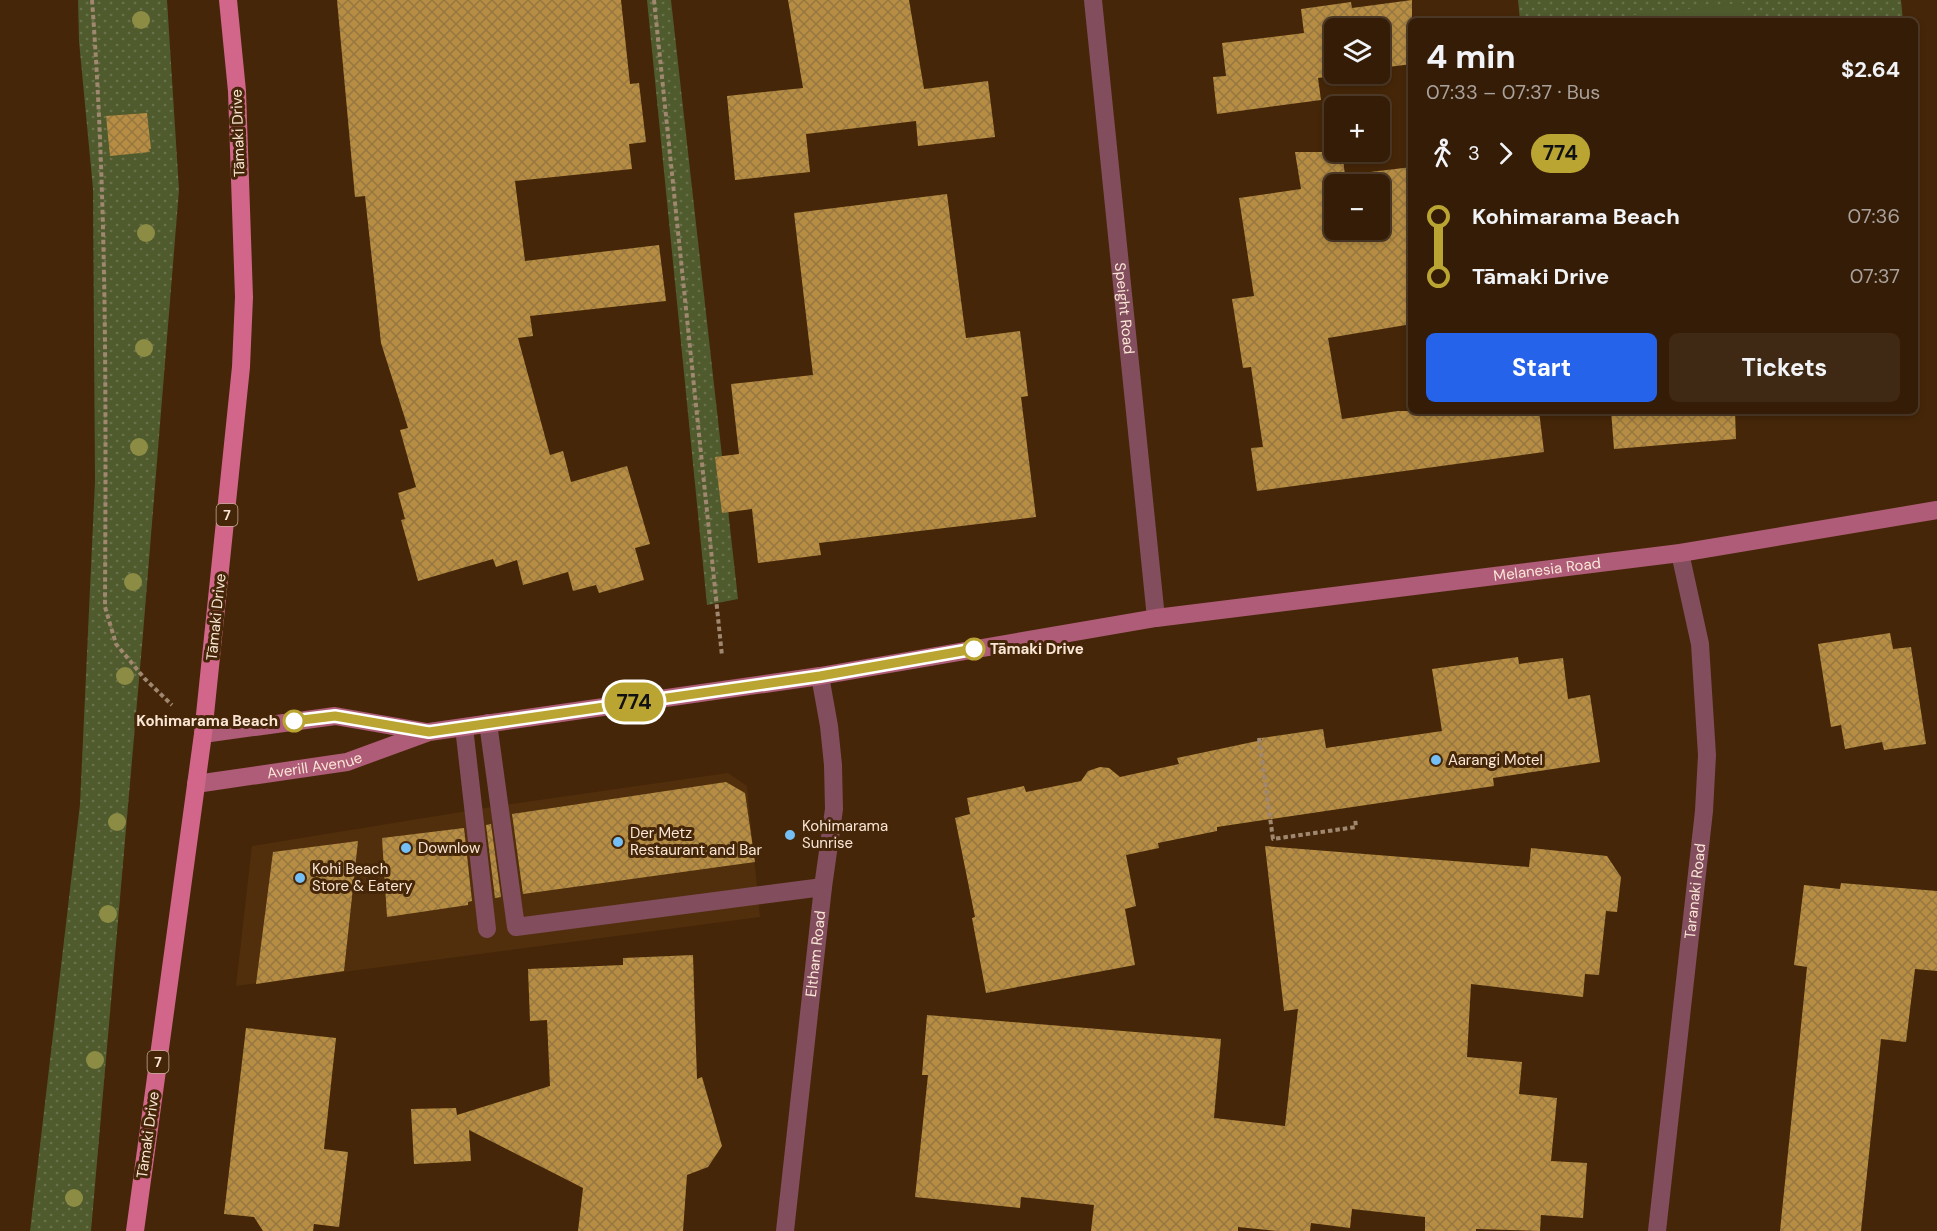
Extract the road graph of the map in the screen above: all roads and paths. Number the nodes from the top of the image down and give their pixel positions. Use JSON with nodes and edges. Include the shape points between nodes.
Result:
{"nodes":[{"id":1,"x":92,"y":0,"type":"edge"},
{"id":2,"x":228,"y":0,"type":"edge"},
{"id":3,"x":654,"y":0,"type":"edge"},
{"id":4,"x":1093,"y":0,"type":"edge"},
{"id":5,"x":1937,"y":510,"type":"edge"},
{"id":6,"x":1680,"y":553,"type":"junction"},
{"id":7,"x":1156,"y":618,"type":"junction"},
{"id":8,"x":820,"y":676,"type":"junction"},
{"id":9,"x":725,"y":689,"type":"junction"},
{"id":10,"x":488,"y":723,"type":"junction"},
{"id":11,"x":464,"y":727,"type":"junction"},
{"id":12,"x":429,"y":732,"type":"junction"},
{"id":13,"x":203,"y":734,"type":"junction"},
{"id":14,"x":1259,"y":738,"type":"dead end"},
{"id":15,"x":196,"y":784,"type":"junction"},
{"id":16,"x":1355,"y":818,"type":"dead end"},
{"id":17,"x":824,"y":887,"type":"junction"},
{"id":18,"x":487,"y":929,"type":"dead end"},
{"id":19,"x":135,"y":1231,"type":"edge"},
{"id":20,"x":785,"y":1231,"type":"edge"},
{"id":21,"x":1657,"y":1231,"type":"edge"}],
"edges":[{"from":1,"to":13,"type":"path","via":[[106,337],[105,607],[116,644],[145,680]]},
{"from":2,"to":13,"type":"main road","name":"Tāmaki Drive","number":"7","via":[[237,91],[244,297],[241,367]]},
{"from":3,"to":9,"type":"path"},
{"from":4,"to":7,"type":"street","name":"Speight Road"},
{"from":5,"to":6,"type":"street","name":"Melanesia Road"},
{"from":6,"to":7,"type":"street","name":"Melanesia Road"},
{"from":6,"to":21,"type":"street","name":"Taranaki Road","via":[[1700,644],[1707,768]]},
{"from":7,"to":8,"type":"street","name":"Averill Avenue"},
{"from":8,"to":9,"type":"street","name":"Averill Avenue"},
{"from":8,"to":17,"type":"street","name":"Eltham Road","via":[[833,765],[834,809]]},
{"from":9,"to":10,"type":"street","name":"Averill Avenue"},
{"from":10,"to":11,"type":"street","name":"Averill Avenue"},
{"from":10,"to":17,"type":"street","via":[[516,927]]},
{"from":11,"to":12,"type":"street","name":"Averill Avenue"},
{"from":11,"to":18,"type":"street"},
{"from":12,"to":13,"type":"street","name":"Averill Avenue","via":[[335,716]]},
{"from":12,"to":15,"type":"street","name":"Averill Avenue","via":[[347,762]]},
{"from":13,"to":15,"type":"main road","name":"Tāmaki Drive","number":"7"},
{"from":14,"to":16,"type":"path","via":[[1273,839],[1356,827]]},
{"from":15,"to":19,"type":"main road","name":"Tāmaki Drive","number":"7"},
{"from":17,"to":20,"type":"street","name":"Eltham Road"}]}
